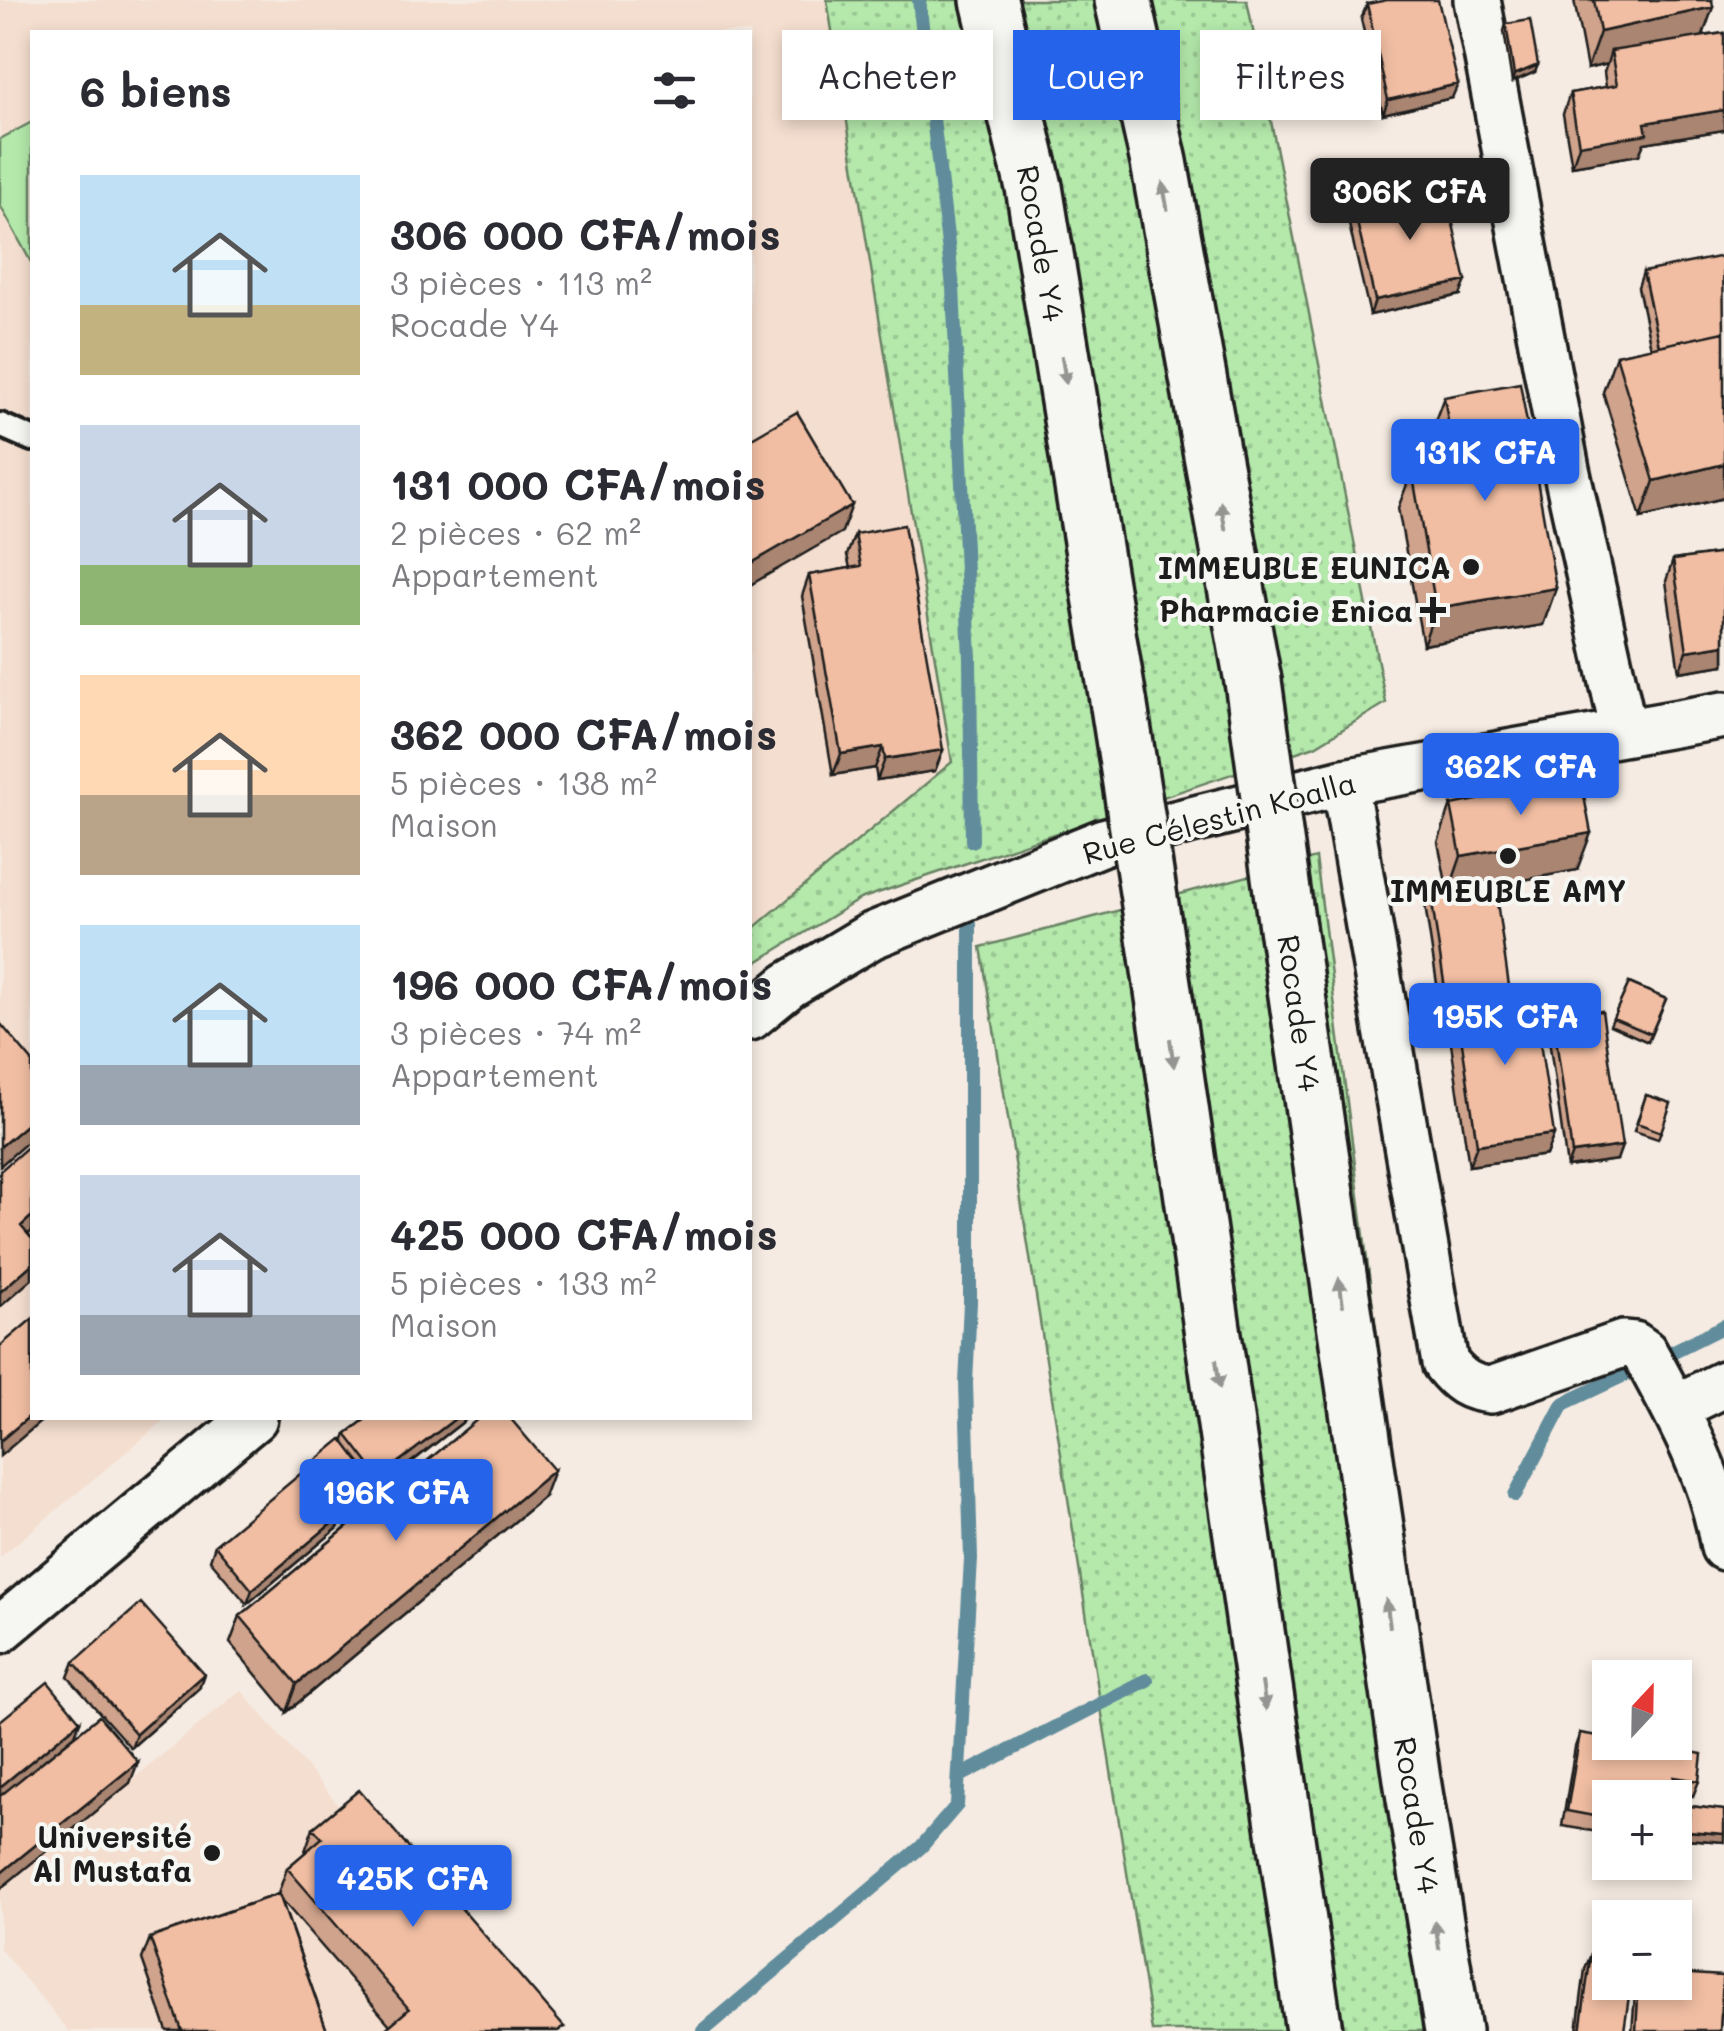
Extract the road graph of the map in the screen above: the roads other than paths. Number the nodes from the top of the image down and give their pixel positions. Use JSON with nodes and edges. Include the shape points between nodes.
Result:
{"nodes":[{"id":1,"x":989,"y":0,"type":"edge"},
{"id":2,"x":1123,"y":0,"type":"edge"},
{"id":3,"x":1477,"y":0,"type":"edge"},
{"id":4,"x":0,"y":425,"type":"edge"},
{"id":5,"x":30,"y":438,"type":"edge"},
{"id":6,"x":1724,"y":715,"type":"edge"},
{"id":7,"x":1624,"y":732,"type":"junction"},
{"id":8,"x":1344,"y":782,"type":"junction"},
{"id":9,"x":752,"y":1015,"type":"edge"},
{"id":10,"x":1724,"y":1384,"type":"edge"},
{"id":11,"x":1675,"y":1408,"type":"junction"},
{"id":12,"x":252,"y":1420,"type":"edge"},
{"id":13,"x":1724,"y":1547,"type":"edge"},
{"id":14,"x":0,"y":1630,"type":"edge"},
{"id":15,"x":1314,"y":2031,"type":"edge"},
{"id":16,"x":1452,"y":2031,"type":"edge"}],
"edges":[{"from":1,"to":15,"type":"highway","name":"Rocade Y4","one_way":true,"bridge":true,"via":[[1034,186],[1118,706]]},
{"from":16,"to":2,"type":"highway","name":"Rocade Y4","one_way":true,"bridge":true,"via":[[1253,681]]},
{"from":3,"to":7,"type":"street"},
{"from":4,"to":5,"type":"lane"},
{"from":6,"to":7,"type":"street","name":"Rue Célestin Koalla"},
{"from":7,"to":8,"type":"street","name":"Rue Célestin Koalla"},
{"from":8,"to":9,"type":"street","name":"Rue Célestin Koalla","via":[[1103,842],[871,936]]},
{"from":8,"to":11,"type":"street","via":[[1445,1363],[1457,1379],[1491,1390],[1623,1344],[1634,1346],[1644,1352]]},
{"from":10,"to":11,"type":"street"},
{"from":11,"to":13,"type":"street","via":[[1704,1466]]},
{"from":12,"to":14,"type":"street"}]}
